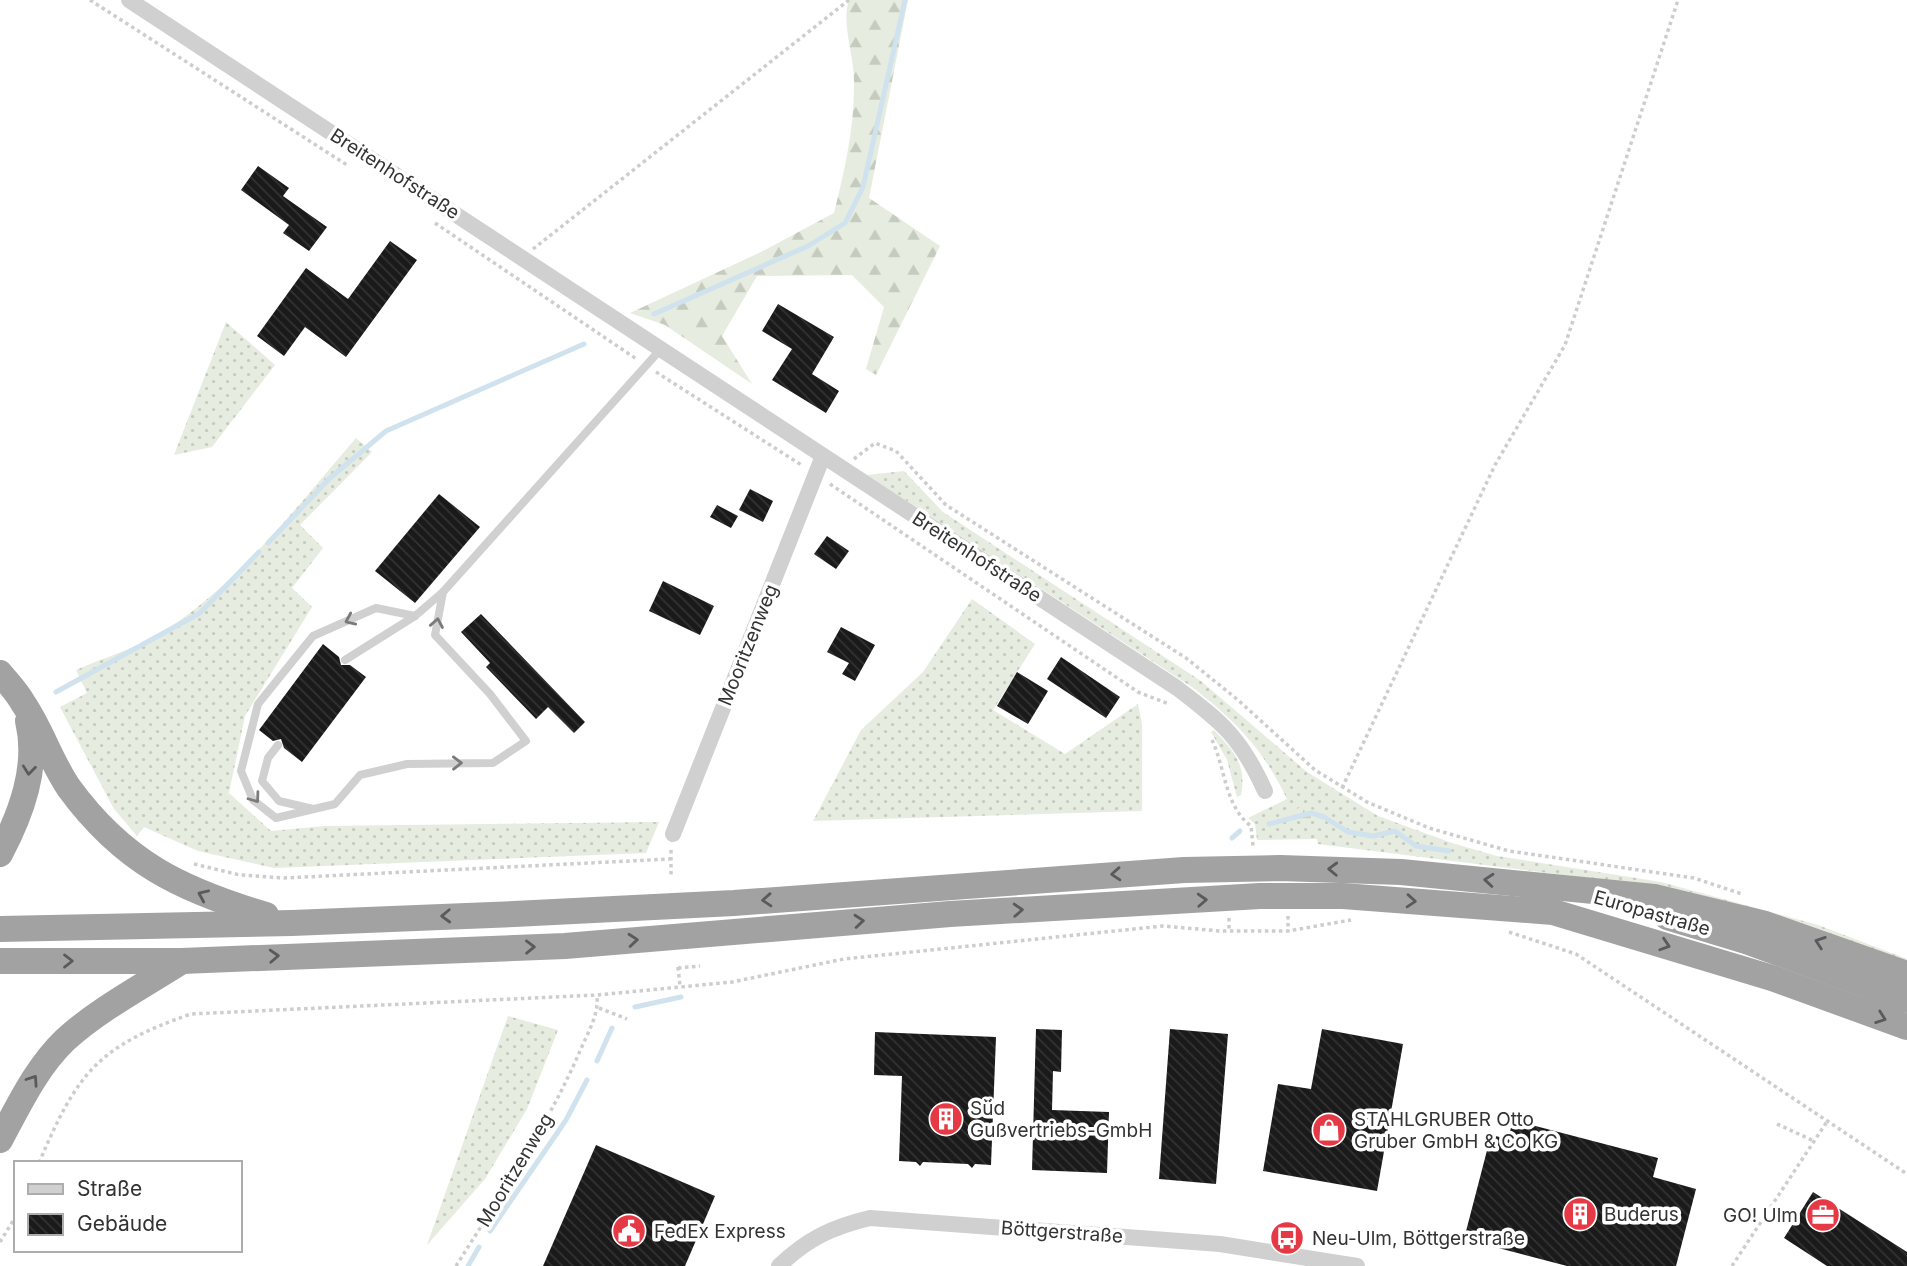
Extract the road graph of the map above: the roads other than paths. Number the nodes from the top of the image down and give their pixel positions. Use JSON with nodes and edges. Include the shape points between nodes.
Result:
{"nodes":[{"id":1,"x":129,"y":0,"type":"edge"},
{"id":2,"x":660,"y":350,"type":"junction"},
{"id":3,"x":823,"y":456,"type":"junction"},
{"id":4,"x":443,"y":592,"type":"junction"},
{"id":5,"x":415,"y":616,"type":"junction"},
{"id":6,"x":345,"y":660,"type":"dead end"},
{"id":7,"x":0,"y":673,"type":"edge"},
{"id":8,"x":23,"y":703,"type":"junction"},
{"id":9,"x":278,"y":745,"type":"dead end"},
{"id":10,"x":1265,"y":791,"type":"dead end"},
{"id":11,"x":317,"y":810,"type":"junction"},
{"id":12,"x":673,"y":834,"type":"road end"},
{"id":13,"x":0,"y":854,"type":"edge"},
{"id":14,"x":1555,"y":899,"type":"junction"},
{"id":15,"x":292,"y":923,"type":"junction"},
{"id":16,"x":0,"y":929,"type":"edge"},
{"id":17,"x":0,"y":961,"type":"edge"},
{"id":18,"x":182,"y":961,"type":"junction"},
{"id":19,"x":1907,"y":974,"type":"edge"},
{"id":20,"x":1907,"y":1000,"type":"edge"},
{"id":21,"x":1907,"y":1027,"type":"edge"},
{"id":22,"x":0,"y":1140,"type":"edge"},
{"id":23,"x":779,"y":1266,"type":"edge"},
{"id":24,"x":1357,"y":1266,"type":"edge"}],
"edges":[{"from":1,"to":2,"type":"street","name":"Breitenhofstraße"},
{"from":2,"to":3,"type":"street","name":"Breitenhofstraße"},
{"from":2,"to":4,"type":"lane"},
{"from":3,"to":10,"type":"street","name":"Breitenhofstraße","via":[[1196,702],[1230,731],[1249,755]]},
{"from":3,"to":12,"type":"street","name":"Mooritzenweg"},
{"from":4,"to":5,"type":"lane"},
{"from":11,"to":4,"type":"lane","one_way":true,"via":[[335,804],[360,775],[407,764],[493,763],[526,741],[435,635]]},
{"from":5,"to":6,"type":"lane"},
{"from":5,"to":11,"type":"lane","one_way":true,"via":[[376,608],[313,636],[258,704],[242,771],[253,800],[276,818]]},
{"from":7,"to":8,"type":"highway"},
{"from":8,"to":13,"type":"highway","one_way":true,"via":[[32,738],[26,794]]},
{"from":15,"to":8,"type":"highway","one_way":true,"via":[[212,899],[157,874],[104,831],[68,786]]},
{"from":9,"to":11,"type":"lane","via":[[268,758],[262,781],[279,801]]},
{"from":14,"to":15,"type":"highway","one_way":true,"via":[[1401,872],[1280,867],[734,903]]},
{"from":18,"to":14,"type":"highway","one_way":true,"via":[[565,946],[950,914],[1260,896]]},
{"from":19,"to":14,"type":"highway","one_way":true,"via":[[1765,924],[1654,897]]},
{"from":14,"to":20,"type":"highway","name":"Europastraße","via":[[1746,941]]},
{"from":14,"to":21,"type":"highway","one_way":true},
{"from":15,"to":16,"type":"highway"},
{"from":17,"to":18,"type":"highway","one_way":true},
{"from":22,"to":18,"type":"highway","one_way":true,"via":[[32,1079],[64,1041]]},
{"from":23,"to":24,"type":"street","name":"Böttgerstraße","via":[[803,1244],[835,1226],[870,1218],[1220,1244]]}]}
